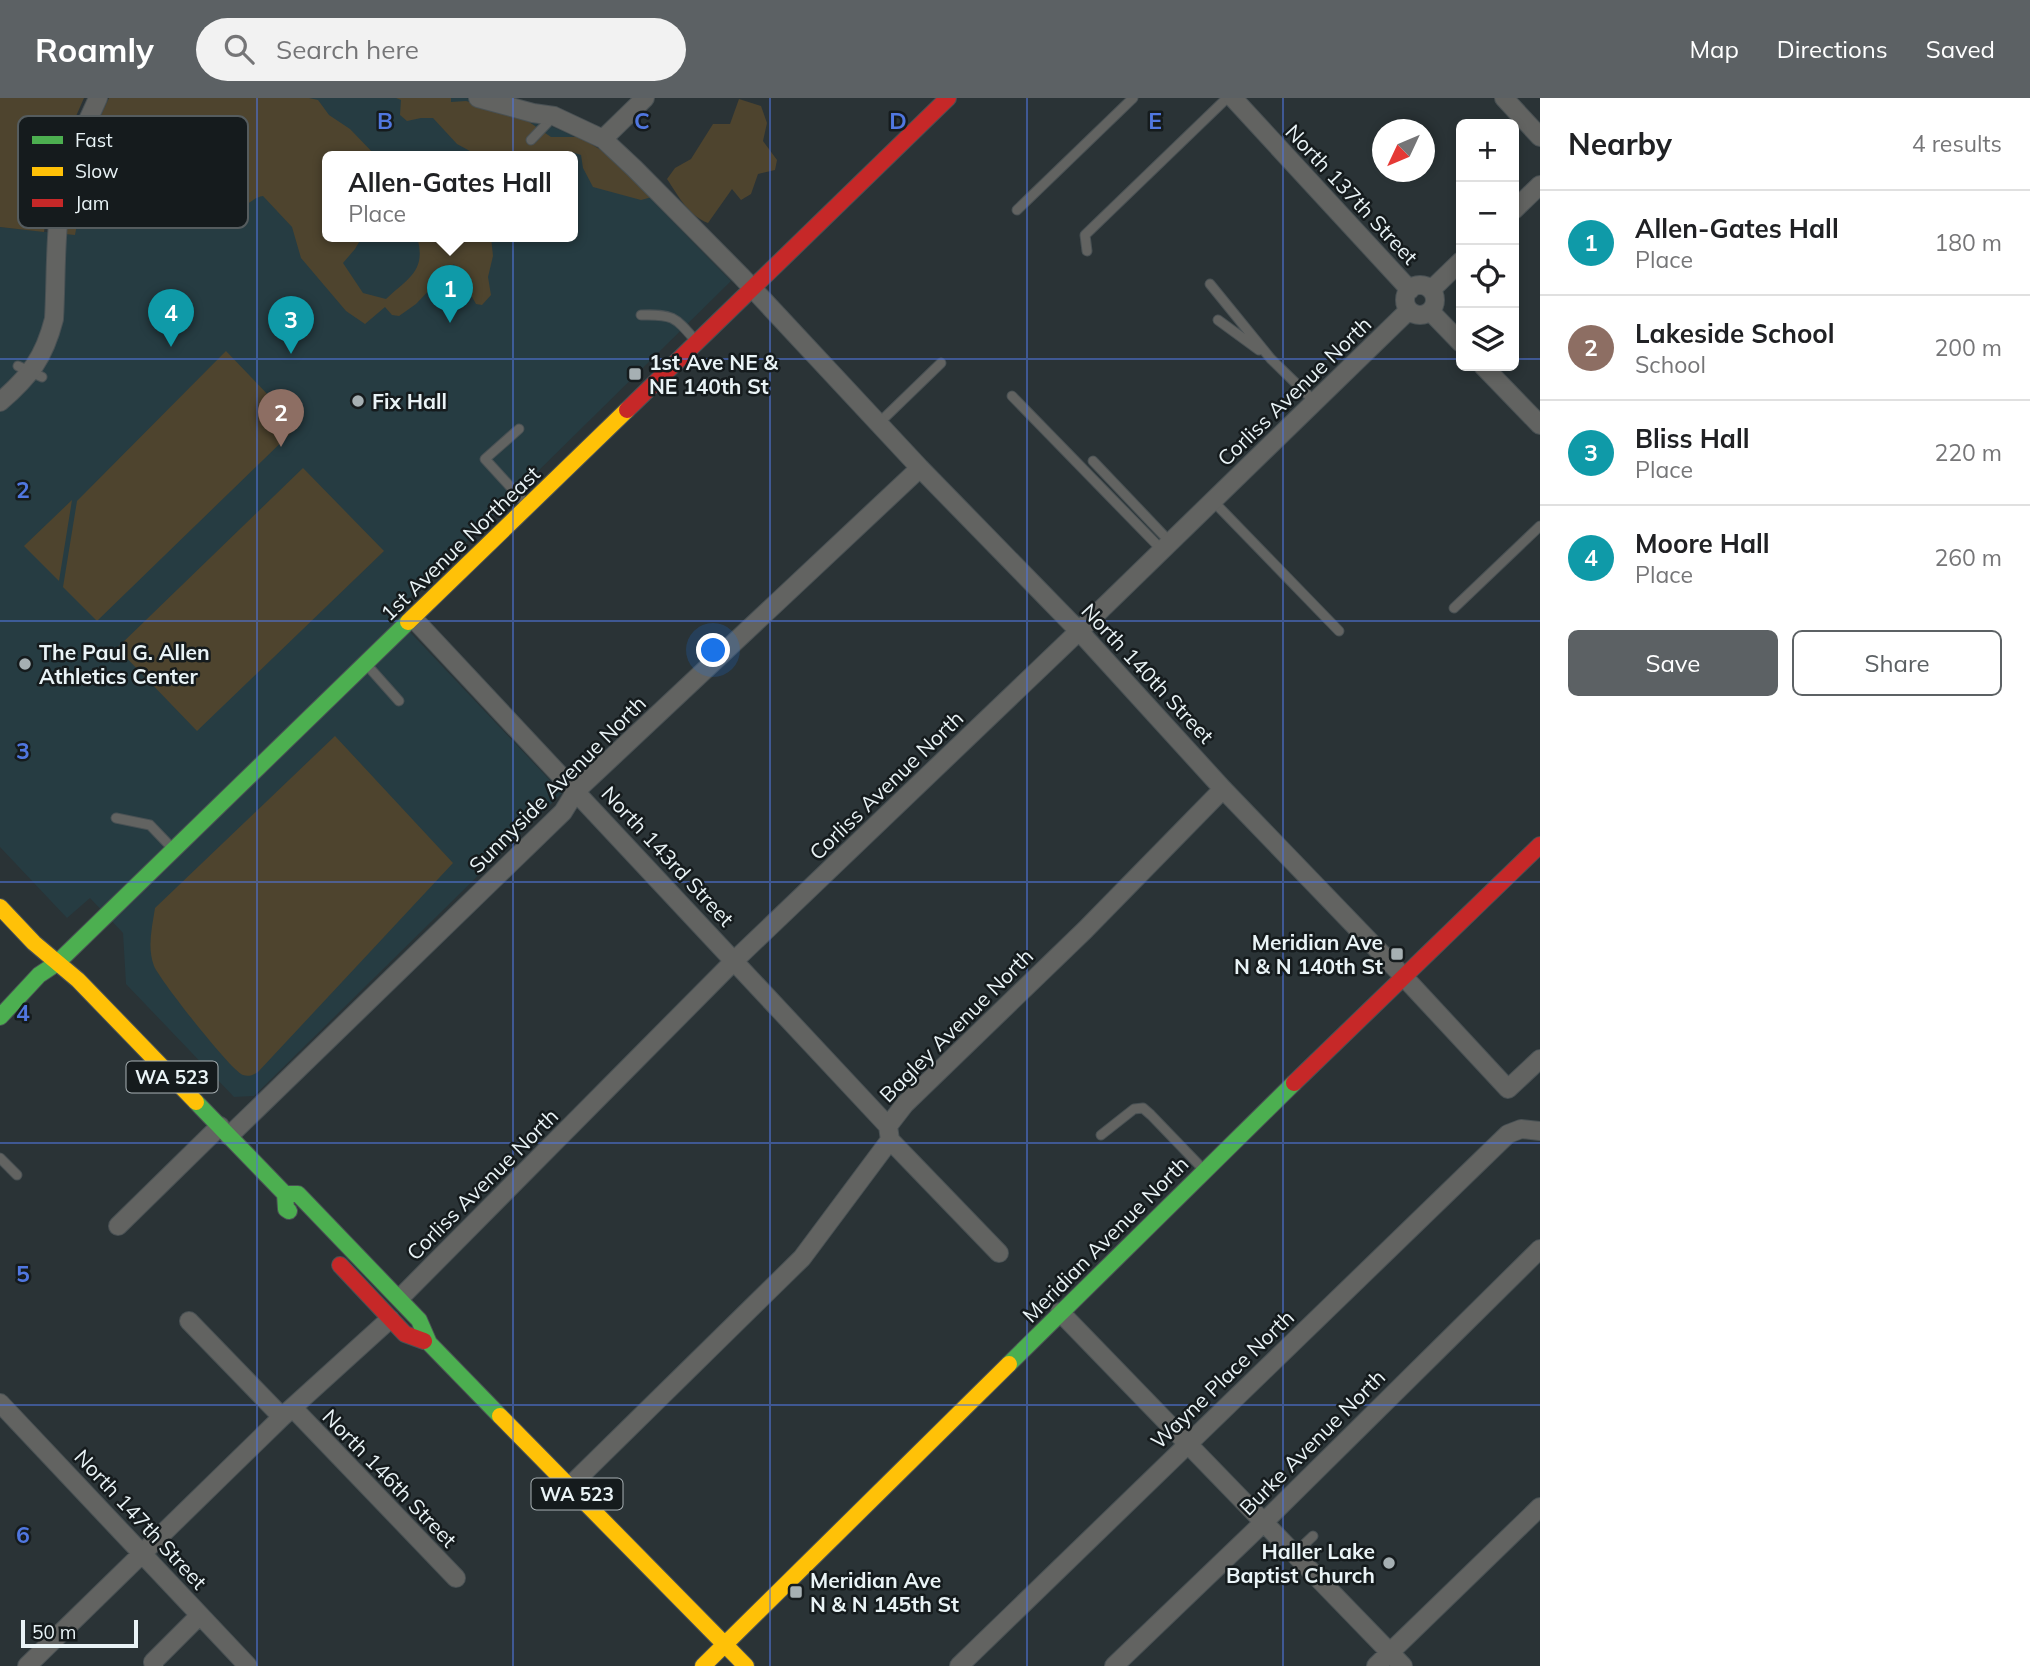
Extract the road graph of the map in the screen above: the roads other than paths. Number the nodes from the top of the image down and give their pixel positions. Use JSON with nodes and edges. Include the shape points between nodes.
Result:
{"nodes":[{"id":1,"x":98,"y":98,"type":"edge"},
{"id":2,"x":478,"y":98,"type":"edge"},
{"id":3,"x":645,"y":98,"type":"edge"},
{"id":4,"x":948,"y":98,"type":"edge"},
{"id":5,"x":1133,"y":98,"type":"edge"},
{"id":6,"x":1227,"y":98,"type":"edge"},
{"id":7,"x":1233,"y":98,"type":"edge"},
{"id":8,"x":1504,"y":98,"type":"edge"},
{"id":9,"x":90,"y":116,"type":"edge"},
{"id":10,"x":554,"y":116,"type":"junction"},
{"id":11,"x":1540,"y":137,"type":"edge"},
{"id":12,"x":603,"y":139,"type":"junction"},
{"id":13,"x":531,"y":140,"type":"dead end"},
{"id":14,"x":1540,"y":185,"type":"edge"},
{"id":15,"x":1519,"y":205,"type":"edge"},
{"id":16,"x":1017,"y":209,"type":"dead end"},
{"id":17,"x":59,"y":228,"type":"edge"},
{"id":18,"x":1087,"y":251,"type":"dead end"},
{"id":19,"x":1456,"y":266,"type":"edge"},
{"id":20,"x":1209,"y":284,"type":"dead end"},
{"id":21,"x":752,"y":288,"type":"junction"},
{"id":22,"x":1410,"y":290,"type":"junction"},
{"id":23,"x":1431,"y":290,"type":"junction"},
{"id":24,"x":1409,"y":310,"type":"junction"},
{"id":25,"x":1430,"y":311,"type":"junction"},
{"id":26,"x":641,"y":314,"type":"dead end"},
{"id":27,"x":1218,"y":320,"type":"dead end"},
{"id":28,"x":1456,"y":339,"type":"edge"},
{"id":29,"x":697,"y":342,"type":"junction"},
{"id":30,"x":1271,"y":359,"type":"junction"},
{"id":31,"x":941,"y":363,"type":"dead end"},
{"id":32,"x":1488,"y":371,"type":"edge"},
{"id":33,"x":1012,"y":396,"type":"dead end"},
{"id":34,"x":0,"y":402,"type":"edge"},
{"id":35,"x":1315,"y":402,"type":"junction"},
{"id":36,"x":879,"y":423,"type":"junction"},
{"id":37,"x":1540,"y":425,"type":"edge"},
{"id":38,"x":519,"y":429,"type":"dead end"},
{"id":39,"x":1093,"y":461,"type":"dead end"},
{"id":40,"x":920,"y":468,"type":"junction"},
{"id":41,"x":1213,"y":501,"type":"junction"},
{"id":42,"x":528,"y":506,"type":"junction"},
{"id":43,"x":1540,"y":526,"type":"edge"},
{"id":44,"x":1167,"y":547,"type":"junction"},
{"id":45,"x":1454,"y":608,"type":"dead end"},
{"id":46,"x":413,"y":618,"type":"junction"},
{"id":47,"x":1079,"y":631,"type":"junction"},
{"id":48,"x":1339,"y":631,"type":"dead end"},
{"id":49,"x":365,"y":664,"type":"junction"},
{"id":50,"x":399,"y":701,"type":"dead end"},
{"id":51,"x":1223,"y":789,"type":"junction"},
{"id":52,"x":576,"y":791,"type":"junction"},
{"id":53,"x":116,"y":818,"type":"dead end"},
{"id":54,"x":1540,"y":845,"type":"edge"},
{"id":55,"x":174,"y":850,"type":"junction"},
{"id":56,"x":0,"y":890,"type":"edge"},
{"id":57,"x":0,"y":907,"type":"edge"},
{"id":58,"x":734,"y":960,"type":"junction"},
{"id":59,"x":57,"y":963,"type":"junction"},
{"id":60,"x":1404,"y":977,"type":"junction"},
{"id":61,"x":0,"y":1017,"type":"edge"},
{"id":62,"x":1540,"y":1059,"type":"edge"},
{"id":63,"x":225,"y":1131,"type":"junction"},
{"id":64,"x":1540,"y":1131,"type":"edge"},
{"id":65,"x":889,"y":1133,"type":"junction"},
{"id":66,"x":1101,"y":1135,"type":"dead end"},
{"id":67,"x":0,"y":1158,"type":"edge"},
{"id":68,"x":1204,"y":1171,"type":"junction"},
{"id":69,"x":17,"y":1175,"type":"dead end"},
{"id":70,"x":285,"y":1194,"type":"junction"},
{"id":71,"x":118,"y":1226,"type":"dead end"},
{"id":72,"x":303,"y":1227,"type":"dead end"},
{"id":73,"x":1540,"y":1249,"type":"edge"},
{"id":74,"x":999,"y":1253,"type":"dead end"},
{"id":75,"x":330,"y":1255,"type":"dead end"},
{"id":76,"x":400,"y":1298,"type":"junction"},
{"id":77,"x":1060,"y":1312,"type":"junction"},
{"id":78,"x":390,"y":1319,"type":"junction"},
{"id":79,"x":189,"y":1321,"type":"dead end"},
{"id":80,"x":429,"y":1343,"type":"junction"},
{"id":81,"x":0,"y":1403,"type":"edge"},
{"id":82,"x":287,"y":1412,"type":"junction"},
{"id":83,"x":1188,"y":1444,"type":"junction"},
{"id":84,"x":569,"y":1487,"type":"junction"},
{"id":85,"x":1540,"y":1507,"type":"edge"},
{"id":86,"x":1264,"y":1522,"type":"junction"},
{"id":87,"x":1313,"y":1536,"type":"dead end"},
{"id":88,"x":142,"y":1553,"type":"junction"},
{"id":89,"x":1294,"y":1554,"type":"junction"},
{"id":90,"x":456,"y":1578,"type":"dead end"},
{"id":91,"x":200,"y":1615,"type":"junction"},
{"id":92,"x":725,"y":1645,"type":"junction"},
{"id":93,"x":1390,"y":1652,"type":"junction"},
{"id":94,"x":27,"y":1666,"type":"edge"},
{"id":95,"x":154,"y":1666,"type":"edge"},
{"id":96,"x":248,"y":1666,"type":"edge"},
{"id":97,"x":704,"y":1666,"type":"edge"},
{"id":98,"x":746,"y":1666,"type":"edge"},
{"id":99,"x":959,"y":1666,"type":"edge"},
{"id":100,"x":1114,"y":1666,"type":"edge"},
{"id":101,"x":1376,"y":1666,"type":"edge"},
{"id":102,"x":1403,"y":1666,"type":"edge"}],
"edges":[{"from":1,"to":9,"type":"street"},
{"from":2,"to":10,"type":"street","name":"North 140th Street"},
{"from":3,"to":12,"type":"street"},
{"from":4,"to":21,"type":"street","name":"1st Avenue Northeast"},
{"from":5,"to":16,"type":"lane"},
{"from":6,"to":18,"type":"lane","via":[[1085,235]]},
{"from":7,"to":22,"type":"street","name":"North 137th Street"},
{"from":8,"to":11,"type":"street"},
{"from":10,"to":12,"type":"street","name":"North 140th Street"},
{"from":10,"to":13,"type":"lane"},
{"from":12,"to":21,"type":"street","name":"North 140th Street"},
{"from":14,"to":15,"type":"street"},
{"from":17,"to":34,"type":"street","via":[[54,319],[46,347],[31,371]]},
{"from":19,"to":23,"type":"street"},
{"from":20,"to":30,"type":"lane"},
{"from":21,"to":29,"type":"street","name":"1st Avenue Northeast"},
{"from":21,"to":36,"type":"street","name":"North 140th Street"},
{"from":22,"to":23,"type":"street","via":[[1422,286]]},
{"from":22,"to":24,"type":"street","via":[[1405,301]]},
{"from":23,"to":25,"type":"street","via":[[1435,299]]},
{"from":24,"to":25,"type":"street","via":[[1418,315]]},
{"from":24,"to":35,"type":"street","name":"Corliss Avenue North"},
{"from":25,"to":28,"type":"street"},
{"from":26,"to":29,"type":"lane","via":[[676,319]]},
{"from":27,"to":30,"type":"lane"},
{"from":29,"to":42,"type":"street","name":"1st Avenue Northeast"},
{"from":30,"to":35,"type":"lane"},
{"from":31,"to":36,"type":"lane"},
{"from":32,"to":37,"type":"street"},
{"from":33,"to":44,"type":"lane"},
{"from":35,"to":41,"type":"street","name":"Corliss Avenue North"},
{"from":36,"to":40,"type":"street","name":"North 140th Street"},
{"from":38,"to":42,"type":"lane","via":[[485,459]]},
{"from":39,"to":44,"type":"lane"},
{"from":40,"to":47,"type":"street","name":"North 140th Street"},
{"from":40,"to":52,"type":"street","name":"Sunnyside Avenue North"},
{"from":41,"to":44,"type":"street","name":"Corliss Avenue North"},
{"from":41,"to":48,"type":"lane"},
{"from":42,"to":46,"type":"street","name":"1st Avenue Northeast"},
{"from":43,"to":45,"type":"lane"},
{"from":44,"to":47,"type":"street","name":"Corliss Avenue North"},
{"from":46,"to":49,"type":"street","name":"1st Avenue Northeast"},
{"from":46,"to":52,"type":"street","name":"North 143rd Street"},
{"from":47,"to":51,"type":"street","name":"North 140th Street"},
{"from":47,"to":58,"type":"street","name":"Corliss Avenue North"},
{"from":49,"to":50,"type":"lane"},
{"from":49,"to":55,"type":"street","name":"1st Avenue Northeast"},
{"from":51,"to":60,"type":"street","name":"North 140th Street"},
{"from":51,"to":65,"type":"street","name":"Bagley Avenue North","via":[[905,1104]]},
{"from":52,"to":58,"type":"street","name":"North 143rd Street"},
{"from":52,"to":63,"type":"street","name":"Sunnyside Avenue North","via":[[563,812]]},
{"from":53,"to":55,"type":"lane","via":[[150,825]]},
{"from":54,"to":60,"type":"street","name":"Meridian Avenue North"},
{"from":55,"to":59,"type":"street","name":"1st Avenue Northeast"},
{"from":56,"to":59,"type":"street","number":"WA 523","via":[[43,936]]},
{"from":57,"to":59,"type":"street","number":"WA 523"},
{"from":58,"to":65,"type":"street","name":"North 143rd Street"},
{"from":58,"to":76,"type":"street","name":"Corliss Avenue North"},
{"from":59,"to":61,"type":"street","name":"1st Avenue Northeast"},
{"from":59,"to":63,"type":"street","number":"WA 523"},
{"from":60,"to":62,"type":"street","name":"North 140th Street","via":[[1508,1089]]},
{"from":60,"to":68,"type":"street","name":"Meridian Avenue North"},
{"from":63,"to":70,"type":"street","number":"WA 523"},
{"from":63,"to":71,"type":"street","name":"Sunnyside Avenue North"},
{"from":64,"to":83,"type":"street","name":"Wayne Place North","via":[[1521,1129],[1508,1134]]},
{"from":65,"to":74,"type":"street","name":"North 143rd Street"},
{"from":65,"to":84,"type":"street","name":"Bagley Avenue North","via":[[802,1258]]},
{"from":66,"to":68,"type":"lane","via":[[1134,1109],[1143,1108]]},
{"from":67,"to":69,"type":"lane"},
{"from":68,"to":77,"type":"street","name":"Meridian Avenue North"},
{"from":70,"to":72,"type":"street","number":"WA 523","via":[[286,1209]]},
{"from":70,"to":76,"type":"street","number":"WA 523","via":[[298,1194]]},
{"from":73,"to":86,"type":"street","name":"Burke Avenue North"},
{"from":75,"to":78,"type":"street","number":"WA 523"},
{"from":76,"to":80,"type":"street","number":"WA 523","via":[[419,1320]]},
{"from":77,"to":83,"type":"street"},
{"from":77,"to":92,"type":"street","name":"Meridian Avenue North"},
{"from":78,"to":80,"type":"street","number":"WA 523","via":[[405,1334]]},
{"from":78,"to":82,"type":"street"},
{"from":79,"to":82,"type":"street","name":"North 146th Street"},
{"from":80,"to":84,"type":"street","number":"WA 523"},
{"from":81,"to":88,"type":"street","name":"North 147th Street"},
{"from":82,"to":88,"type":"street"},
{"from":82,"to":90,"type":"street","name":"North 146th Street"},
{"from":83,"to":86,"type":"street"},
{"from":83,"to":99,"type":"street","name":"Wayne Place North"},
{"from":84,"to":92,"type":"street","number":"WA 523"},
{"from":85,"to":93,"type":"street"},
{"from":86,"to":89,"type":"street"},
{"from":86,"to":100,"type":"street","name":"Burke Avenue North"},
{"from":87,"to":89,"type":"lane"},
{"from":88,"to":91,"type":"street","name":"North 147th Street"},
{"from":88,"to":94,"type":"street"},
{"from":89,"to":93,"type":"street"},
{"from":91,"to":95,"type":"street"},
{"from":91,"to":96,"type":"street","name":"North 147th Street"},
{"from":92,"to":97,"type":"street","name":"Meridian Avenue North"},
{"from":92,"to":98,"type":"street","number":"WA 523"},
{"from":93,"to":101,"type":"street"},
{"from":93,"to":102,"type":"street"}]}
